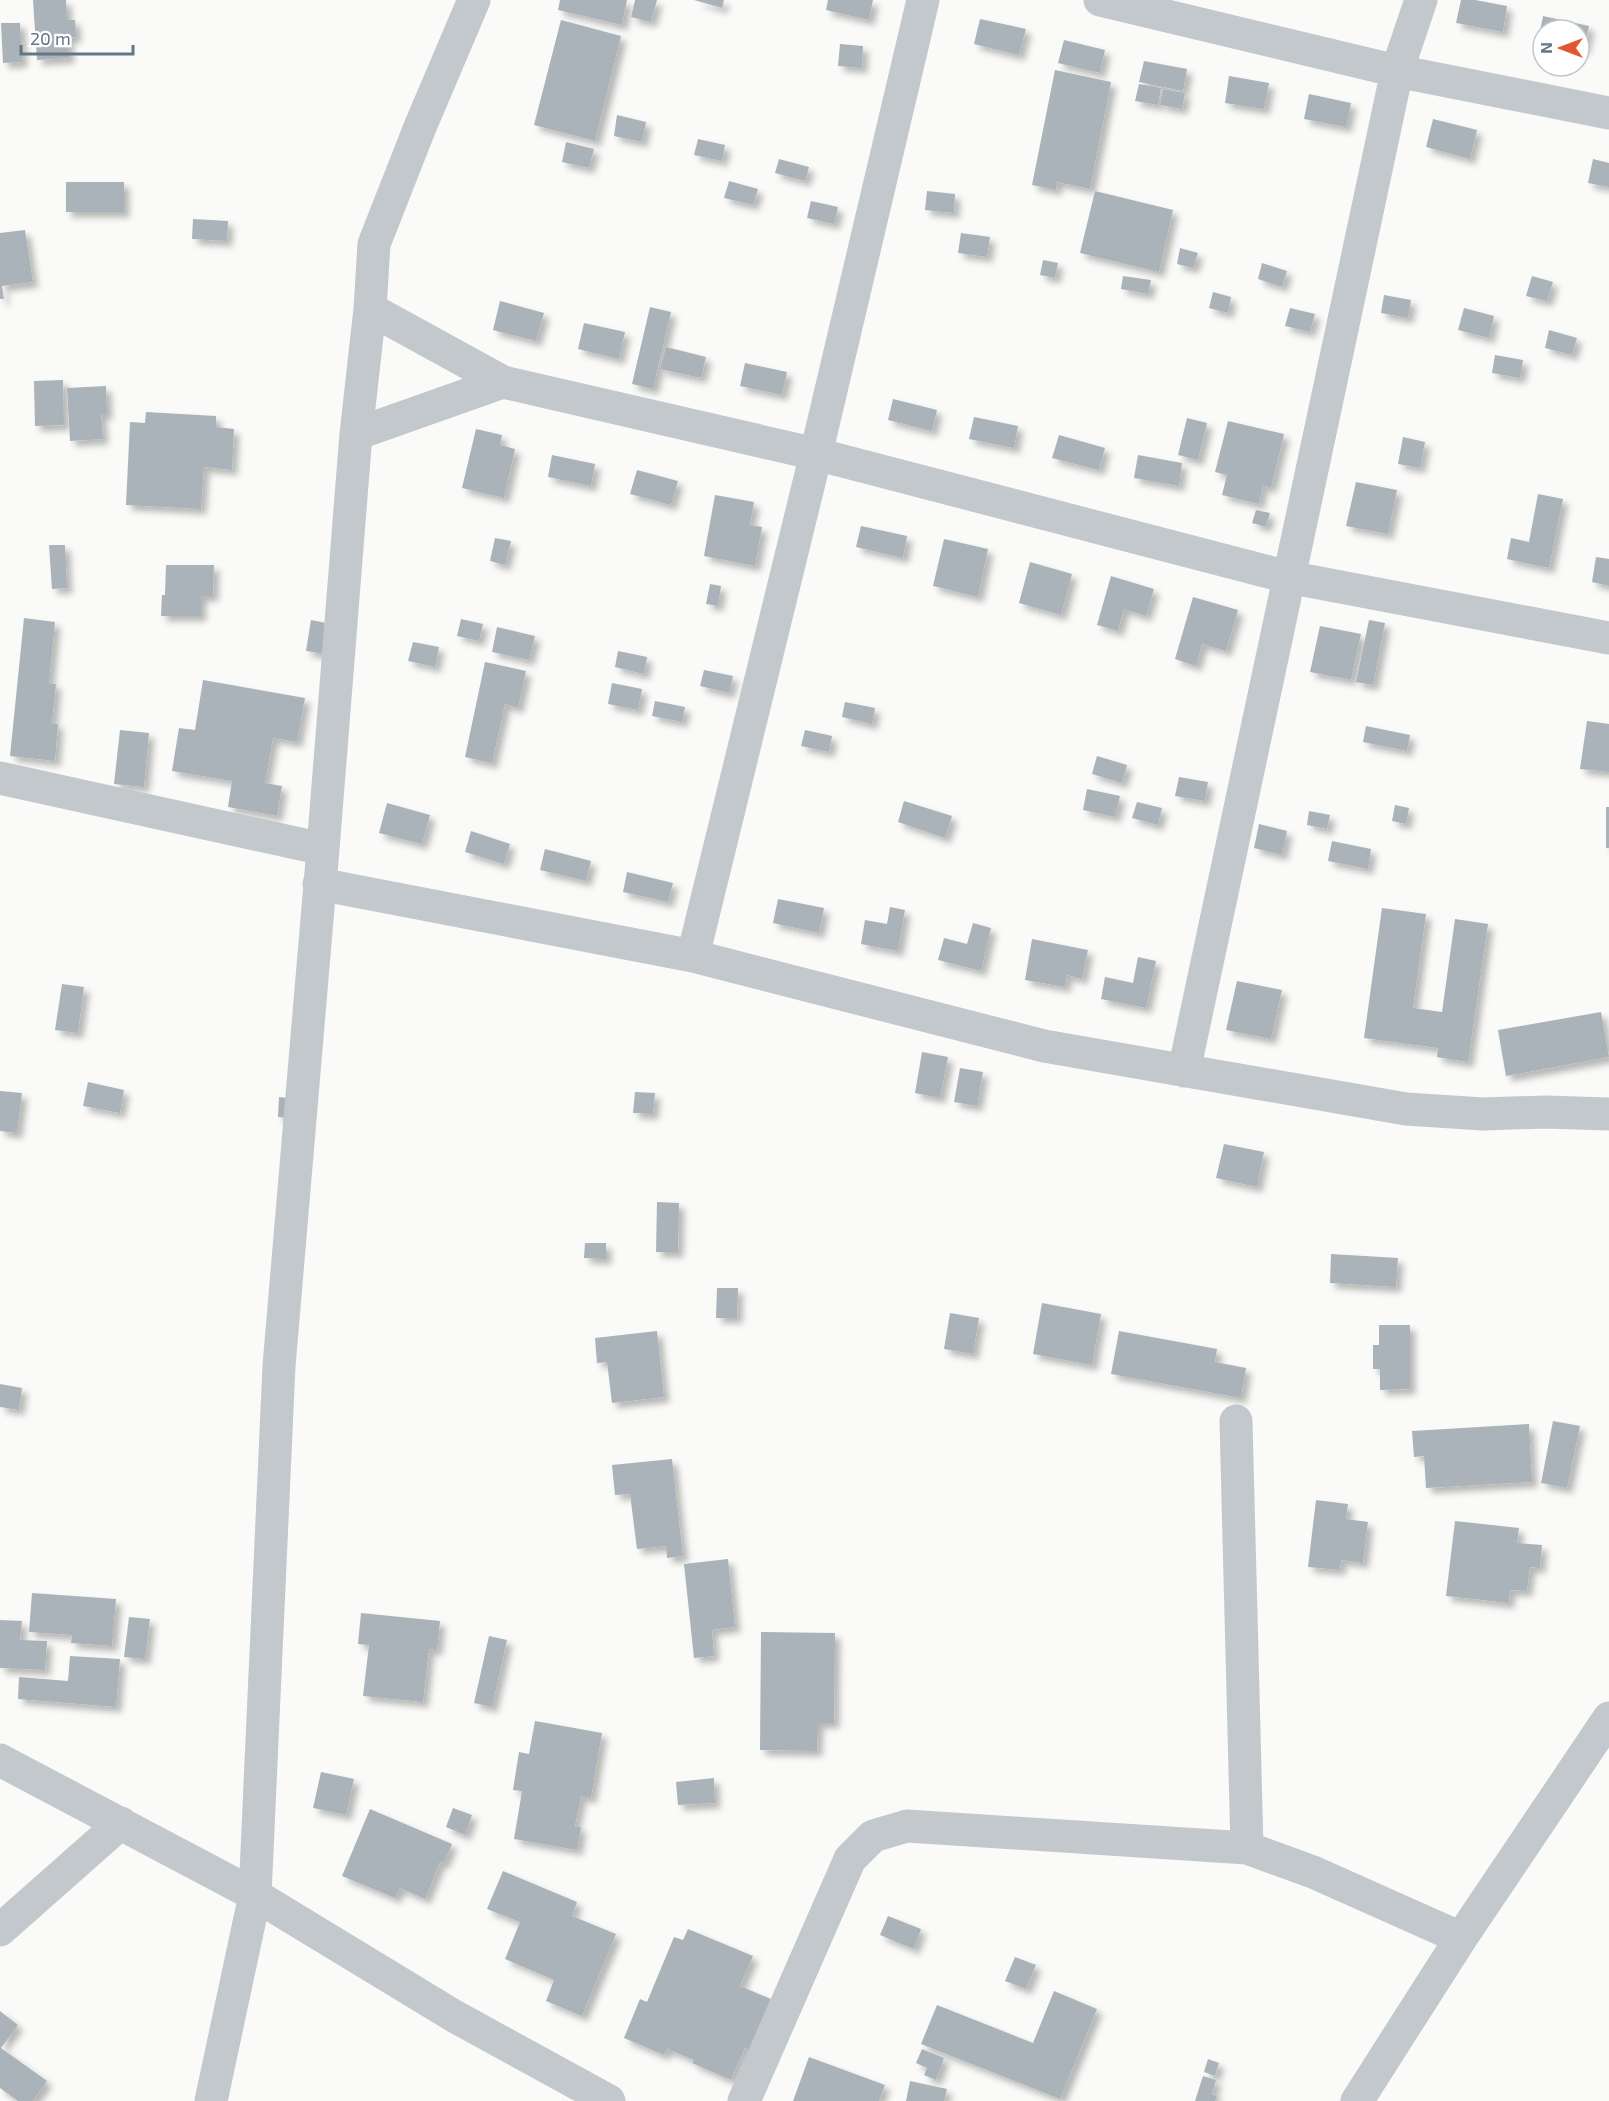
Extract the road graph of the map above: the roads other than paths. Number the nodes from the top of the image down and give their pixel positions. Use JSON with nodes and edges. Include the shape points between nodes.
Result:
{"nodes":[{"id":1,"x":923,"y":0,"type":"edge"},
{"id":2,"x":1100,"y":0,"type":"edge"},
{"id":3,"x":1421,"y":0,"type":"edge"},
{"id":4,"x":464,"y":3,"type":"edge"},
{"id":5,"x":1397,"y":71,"type":"junction"},
{"id":6,"x":1609,"y":114,"type":"edge"},
{"id":7,"x":370,"y":309,"type":"junction"},
{"id":8,"x":503,"y":382,"type":"junction"},
{"id":9,"x":356,"y":434,"type":"junction"},
{"id":10,"x":816,"y":454,"type":"junction"},
{"id":11,"x":1288,"y":578,"type":"junction"},
{"id":12,"x":1609,"y":638,"type":"edge"},
{"id":13,"x":0,"y":778,"type":"edge"},
{"id":14,"x":323,"y":849,"type":"junction"},
{"id":15,"x":320,"y":884,"type":"junction"},
{"id":16,"x":693,"y":956,"type":"junction"},
{"id":17,"x":1184,"y":1071,"type":"junction"},
{"id":18,"x":1609,"y":1114,"type":"edge"},
{"id":19,"x":1236,"y":1421,"type":"dead end"},
{"id":20,"x":1609,"y":1718,"type":"edge"},
{"id":21,"x":0,"y":1760,"type":"edge"},
{"id":22,"x":121,"y":1823,"type":"junction"},
{"id":23,"x":1247,"y":1848,"type":"junction"},
{"id":24,"x":255,"y":1895,"type":"junction"},
{"id":25,"x":0,"y":1930,"type":"edge"},
{"id":26,"x":1461,"y":1938,"type":"junction"},
{"id":27,"x":211,"y":2101,"type":"edge"},
{"id":28,"x":609,"y":2101,"type":"edge"},
{"id":29,"x":744,"y":2101,"type":"edge"},
{"id":30,"x":1357,"y":2101,"type":"edge"}],
"edges":[{"from":1,"to":10,"type":"street"},
{"from":2,"to":5,"type":"street"},
{"from":3,"to":5,"type":"street"},
{"from":4,"to":7,"type":"street","via":[[374,244]]},
{"from":5,"to":6,"type":"street"},
{"from":5,"to":11,"type":"street"},
{"from":7,"to":8,"type":"street"},
{"from":7,"to":9,"type":"street"},
{"from":8,"to":9,"type":"street"},
{"from":8,"to":10,"type":"street"},
{"from":9,"to":14,"type":"street"},
{"from":10,"to":11,"type":"street"},
{"from":10,"to":16,"type":"street"},
{"from":11,"to":12,"type":"street"},
{"from":11,"to":17,"type":"street"},
{"from":13,"to":14,"type":"street"},
{"from":14,"to":15,"type":"street"},
{"from":15,"to":16,"type":"street"},
{"from":15,"to":24,"type":"street","via":[[279,1366]]},
{"from":16,"to":17,"type":"street","via":[[1044,1046]]},
{"from":17,"to":18,"type":"street","via":[[1406,1109],[1483,1114]]},
{"from":19,"to":23,"type":"street"},
{"from":20,"to":26,"type":"street"},
{"from":21,"to":22,"type":"street"},
{"from":22,"to":24,"type":"street"},
{"from":22,"to":25,"type":"street"},
{"from":23,"to":26,"type":"street","via":[[1313,1872]]},
{"from":23,"to":29,"type":"street","via":[[907,1826],[873,1836],[850,1859]]},
{"from":24,"to":27,"type":"street"},
{"from":24,"to":28,"type":"street","via":[[454,2016]]},
{"from":26,"to":30,"type":"street"}]}
